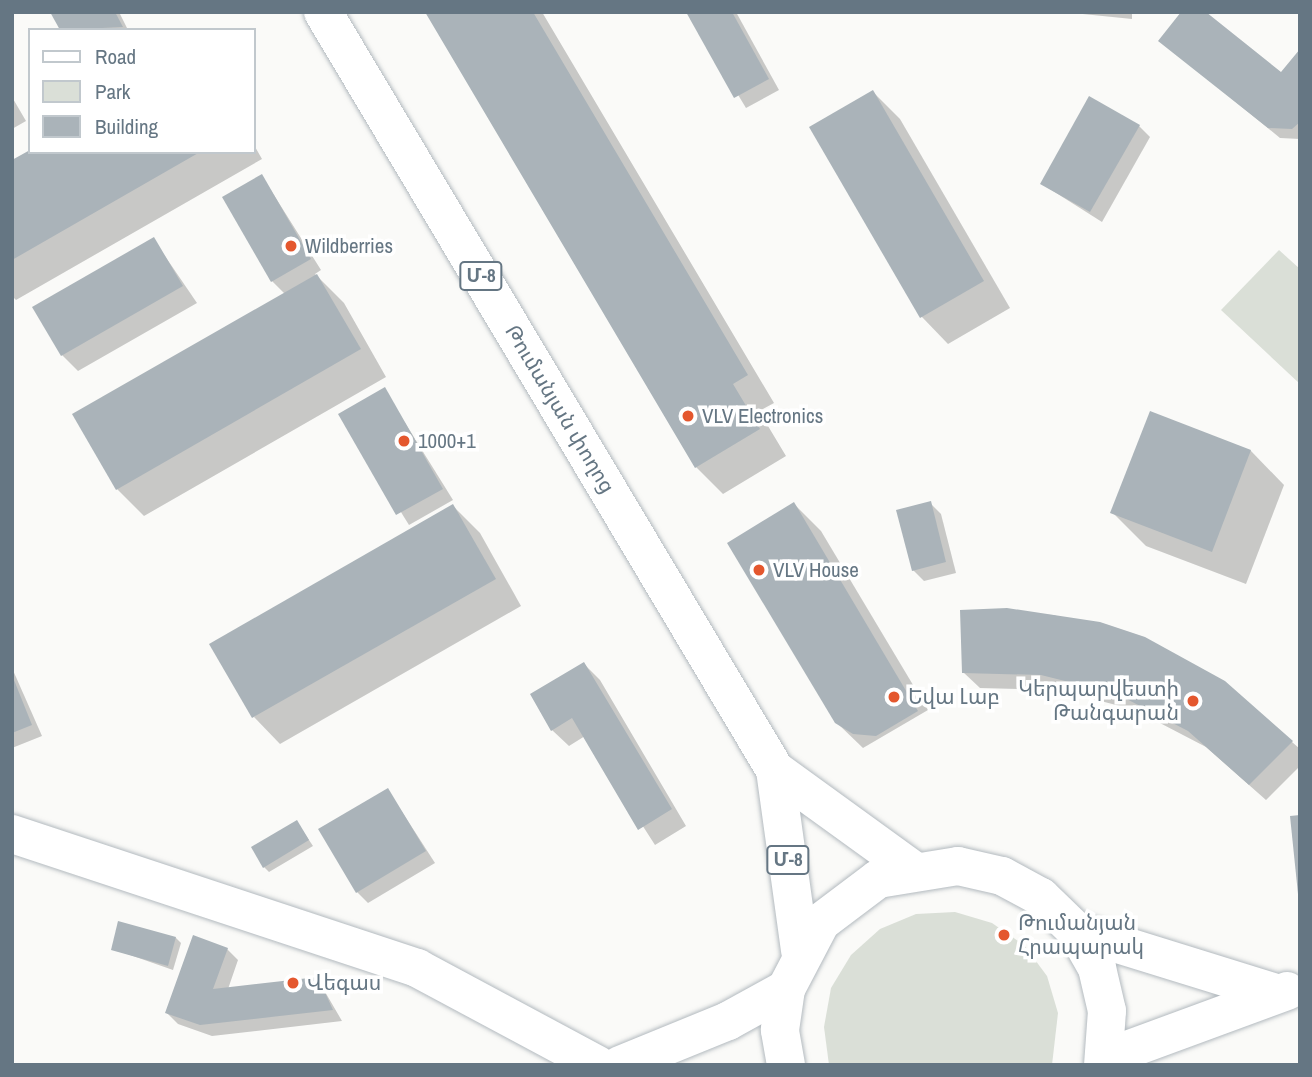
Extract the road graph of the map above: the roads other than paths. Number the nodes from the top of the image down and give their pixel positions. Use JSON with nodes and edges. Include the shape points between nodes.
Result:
{"nodes":[{"id":1,"x":323,"y":12,"type":"edge"},
{"id":2,"x":775,"y":769,"type":"junction"},
{"id":3,"x":12,"y":834,"type":"edge"},
{"id":4,"x":912,"y":869,"type":"junction"},
{"id":5,"x":1076,"y":931,"type":"junction"},
{"id":6,"x":800,"y":951,"type":"junction"},
{"id":7,"x":786,"y":989,"type":"junction"},
{"id":8,"x":1288,"y":991,"type":"edge"},
{"id":9,"x":1104,"y":1061,"type":"edge"},
{"id":10,"x":598,"y":1065,"type":"edge"},
{"id":11,"x":620,"y":1065,"type":"edge"},
{"id":12,"x":786,"y":1065,"type":"edge"}],
"edges":[{"from":1,"to":2,"type":"main road","name":"Թումանյան փողոց","number":"Մ-8"},
{"from":2,"to":4,"type":"main road","number":"Մ-8"},
{"from":2,"to":6,"type":"main road","number":"Մ-8"},
{"from":3,"to":10,"type":"main road","via":[[417,968]]},
{"from":4,"to":5,"type":"main road","via":[[957,866],[1002,876],[1041,897]]},
{"from":4,"to":6,"type":"main road","via":[[847,898]]},
{"from":5,"to":8,"type":"main road"},
{"from":5,"to":9,"type":"main road","via":[[1097,968],[1105,1000]]},
{"from":6,"to":7,"type":"main road"},
{"from":7,"to":11,"type":"main road","via":[[728,1021]]},
{"from":7,"to":12,"type":"main road","via":[[780,1030]]},
{"from":8,"to":9,"type":"main road"}]}
